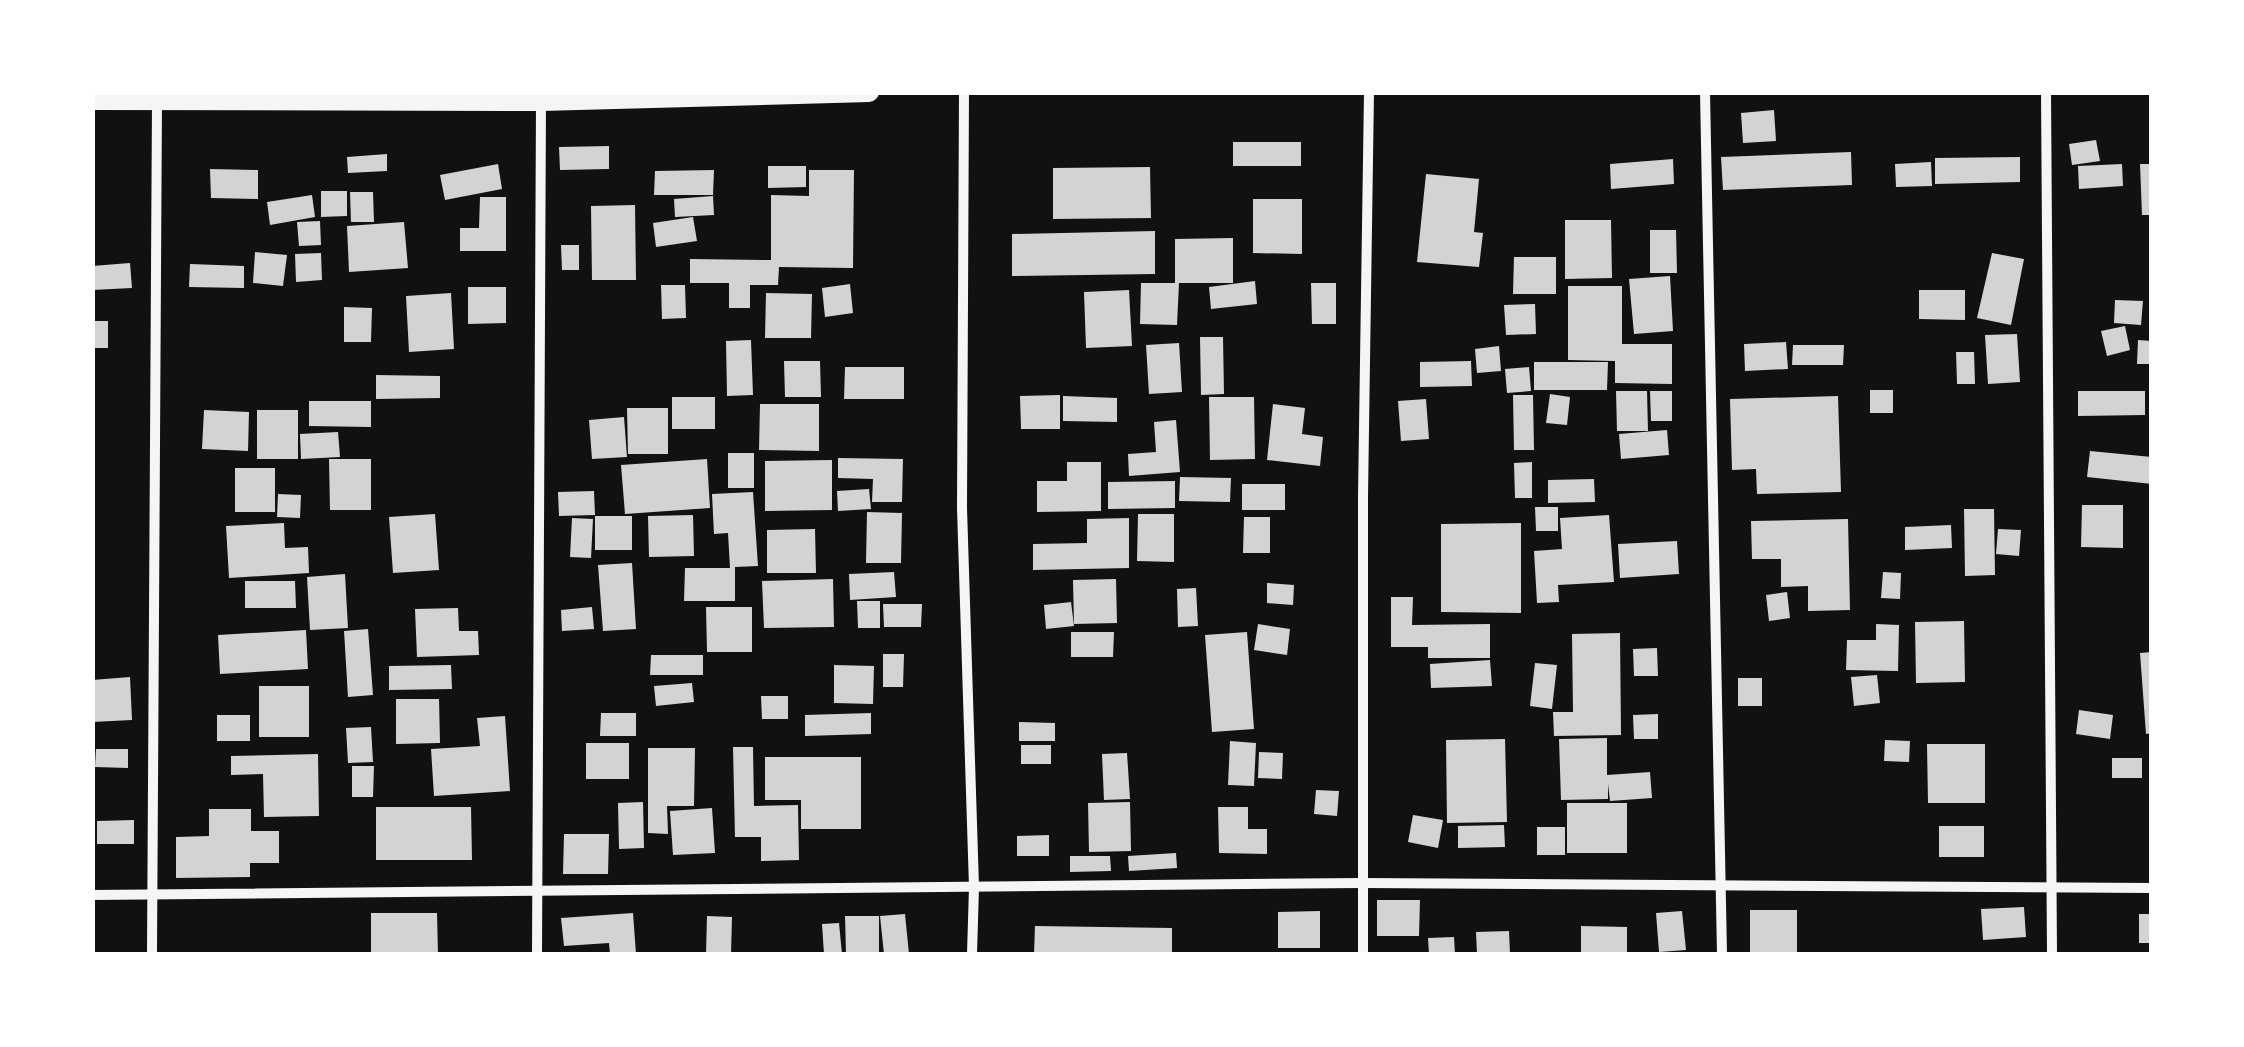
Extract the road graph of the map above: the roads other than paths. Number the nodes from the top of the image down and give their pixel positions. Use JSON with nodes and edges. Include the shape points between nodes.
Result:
{"nodes":[{"id":1,"x":869,"y":92,"type":"edge"},
{"id":2,"x":964,"y":92,"type":"edge"},
{"id":3,"x":1369,"y":92,"type":"edge"},
{"id":4,"x":1705,"y":92,"type":"edge"},
{"id":5,"x":2046,"y":92,"type":"edge"},
{"id":6,"x":92,"y":100,"type":"edge"},
{"id":7,"x":156,"y":100,"type":"junction"},
{"id":8,"x":541,"y":100,"type":"junction"},
{"id":9,"x":1362,"y":883,"type":"junction"},
{"id":10,"x":974,"y":887,"type":"junction"},
{"id":11,"x":2052,"y":887,"type":"junction"},
{"id":12,"x":1722,"y":888,"type":"junction"},
{"id":13,"x":2152,"y":888,"type":"edge"},
{"id":14,"x":536,"y":892,"type":"junction"},
{"id":15,"x":92,"y":895,"type":"edge"},
{"id":16,"x":153,"y":895,"type":"junction"},
{"id":17,"x":152,"y":954,"type":"edge"},
{"id":18,"x":537,"y":954,"type":"edge"},
{"id":19,"x":972,"y":954,"type":"edge"},
{"id":20,"x":1362,"y":954,"type":"edge"},
{"id":21,"x":1722,"y":954,"type":"edge"},
{"id":22,"x":2052,"y":954,"type":"edge"}],
"edges":[{"from":1,"to":8,"type":"main road"},
{"from":2,"to":10,"type":"street","via":[[962,508]]},
{"from":3,"to":9,"type":"street"},
{"from":4,"to":12,"type":"street"},
{"from":5,"to":11,"type":"street"},
{"from":6,"to":7,"type":"main road"},
{"from":7,"to":8,"type":"main road"},
{"from":7,"to":16,"type":"street"},
{"from":8,"to":14,"type":"street"},
{"from":9,"to":10,"type":"street"},
{"from":9,"to":12,"type":"street"},
{"from":9,"to":20,"type":"street"},
{"from":10,"to":14,"type":"street"},
{"from":10,"to":19,"type":"street"},
{"from":11,"to":12,"type":"street"},
{"from":11,"to":13,"type":"street"},
{"from":11,"to":22,"type":"street"},
{"from":12,"to":21,"type":"street"},
{"from":14,"to":16,"type":"street"},
{"from":14,"to":18,"type":"street"},
{"from":15,"to":16,"type":"street"},
{"from":16,"to":17,"type":"street"}]}
